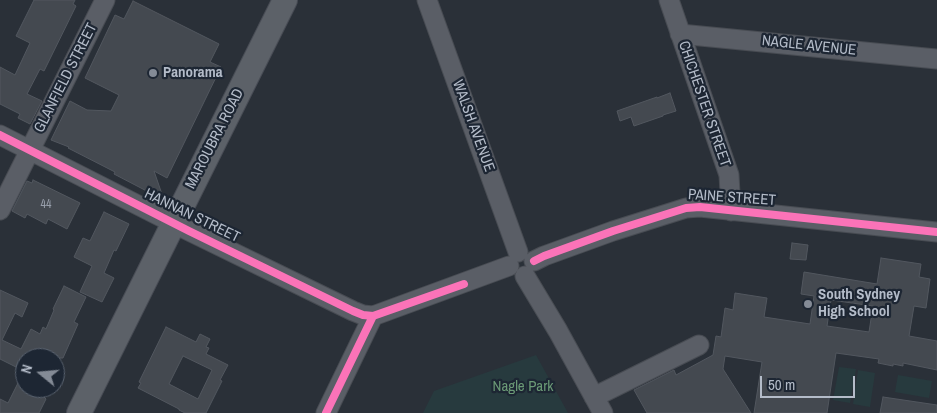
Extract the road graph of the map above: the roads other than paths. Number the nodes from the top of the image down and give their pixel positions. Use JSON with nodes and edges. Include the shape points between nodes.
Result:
{"nodes":[{"id":1,"x":105,"y":0,"type":"edge"},
{"id":2,"x":285,"y":0,"type":"edge"},
{"id":3,"x":427,"y":0,"type":"edge"},
{"id":4,"x":669,"y":0,"type":"edge"},
{"id":5,"x":680,"y":34,"type":"junction"},
{"id":6,"x":937,"y":59,"type":"edge"},
{"id":7,"x":0,"y":135,"type":"edge"},
{"id":8,"x":30,"y":150,"type":"junction"},
{"id":9,"x":0,"y":210,"type":"edge"},
{"id":10,"x":731,"y":210,"type":"junction"},
{"id":11,"x":174,"y":223,"type":"junction"},
{"id":12,"x":937,"y":232,"type":"edge"},
{"id":13,"x":513,"y":259,"type":"junction"},
{"id":14,"x":530,"y":269,"type":"junction"},
{"id":15,"x":374,"y":316,"type":"junction"},
{"id":16,"x":699,"y":345,"type":"dead end"},
{"id":17,"x":599,"y":405,"type":"edge"},
{"id":18,"x":79,"y":413,"type":"edge"},
{"id":19,"x":326,"y":413,"type":"edge"}],
"edges":[{"from":1,"to":8,"type":"street","name":"GLANFIELD STREET"},
{"from":2,"to":11,"type":"main road","name":"MAROUBRA ROAD"},
{"from":3,"to":13,"type":"street","name":"WALSH AVENUE"},
{"from":4,"to":5,"type":"street","name":"CHICHESTER STREET"},
{"from":5,"to":6,"type":"street","name":"NAGLE AVENUE"},
{"from":5,"to":10,"type":"street","name":"CHICHESTER STREET","via":[[729,175]]},
{"from":7,"to":8,"type":"street","name":"HANNAN STREET"},
{"from":8,"to":9,"type":"street","name":"GLANFIELD STREET"},
{"from":8,"to":11,"type":"street","name":"HANNAN STREET"},
{"from":10,"to":12,"type":"street","name":"PAINE STREET"},
{"from":10,"to":14,"type":"street","name":"PAINE STREET","via":[[686,208],[544,256]]},
{"from":11,"to":15,"type":"street","name":"HANNAN STREET","via":[[353,311]]},
{"from":11,"to":18,"type":"main road","name":"MAROUBRA ROAD"},
{"from":13,"to":14,"type":"street","via":[[511,272],[514,275]]},
{"from":13,"to":15,"type":"street"},
{"from":14,"to":17,"type":"street","via":[[558,331]]},
{"from":15,"to":19,"type":"street"},
{"from":16,"to":17,"type":"street"}]}
